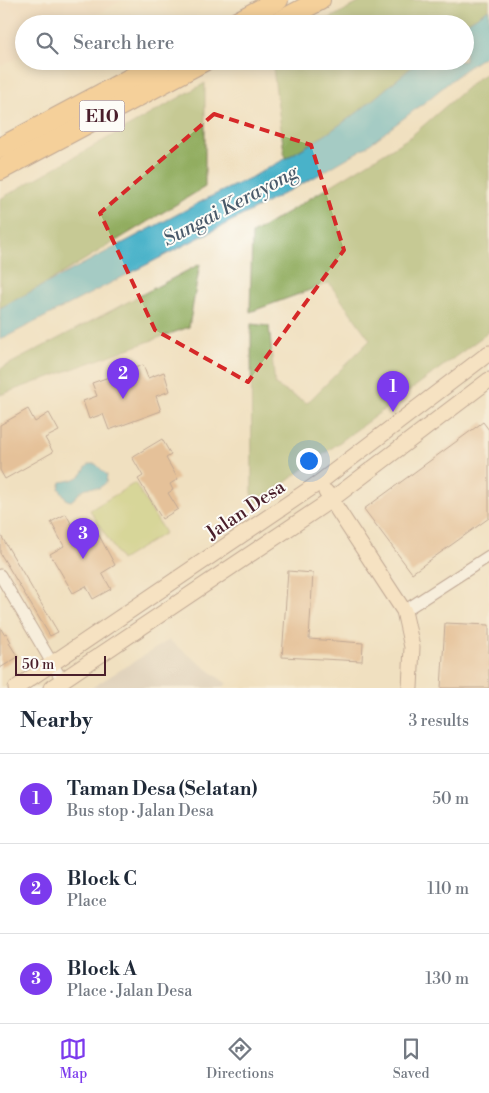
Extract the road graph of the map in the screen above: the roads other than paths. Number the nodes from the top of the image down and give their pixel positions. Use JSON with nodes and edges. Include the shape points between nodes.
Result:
{"nodes":[{"id":1,"x":278,"y":0,"type":"edge"},
{"id":2,"x":320,"y":0,"type":"edge"},
{"id":3,"x":250,"y":15,"type":"edge"},
{"id":4,"x":292,"y":15,"type":"edge"},
{"id":5,"x":146,"y":70,"type":"edge"},
{"id":6,"x":187,"y":70,"type":"edge"},
{"id":7,"x":0,"y":148,"type":"edge"},
{"id":8,"x":0,"y":170,"type":"edge"},
{"id":9,"x":489,"y":353,"type":"edge"},
{"id":10,"x":489,"y":380,"type":"edge"},
{"id":11,"x":320,"y":482,"type":"junction"},
{"id":12,"x":331,"y":500,"type":"junction"},
{"id":13,"x":489,"y":556,"type":"edge"},
{"id":14,"x":0,"y":575,"type":"edge"},
{"id":15,"x":404,"y":612,"type":"junction"},
{"id":16,"x":53,"y":664,"type":"junction"},
{"id":17,"x":56,"y":684,"type":"edge"},
{"id":18,"x":16,"y":688,"type":"edge"},
{"id":19,"x":410,"y":688,"type":"edge"}],
"edges":[{"from":1,"to":3,"type":"highway"},
{"from":2,"to":4,"type":"highway"},
{"from":5,"to":7,"type":"highway","number":"E10"},
{"from":6,"to":8,"type":"highway","number":"E10"},
{"from":9,"to":11,"type":"main road","name":"Jalan Desa"},
{"from":10,"to":12,"type":"main road"},
{"from":11,"to":12,"type":"main road"},
{"from":11,"to":16,"type":"main road","name":"Jalan Desa"},
{"from":12,"to":15,"type":"main road"},
{"from":12,"to":17,"type":"main road"},
{"from":13,"to":15,"type":"street"},
{"from":14,"to":16,"type":"street"},
{"from":15,"to":19,"type":"main road","via":[[412,647]]},
{"from":16,"to":17,"type":"street"},
{"from":16,"to":18,"type":"main road","name":"Jalan Desa"}]}
